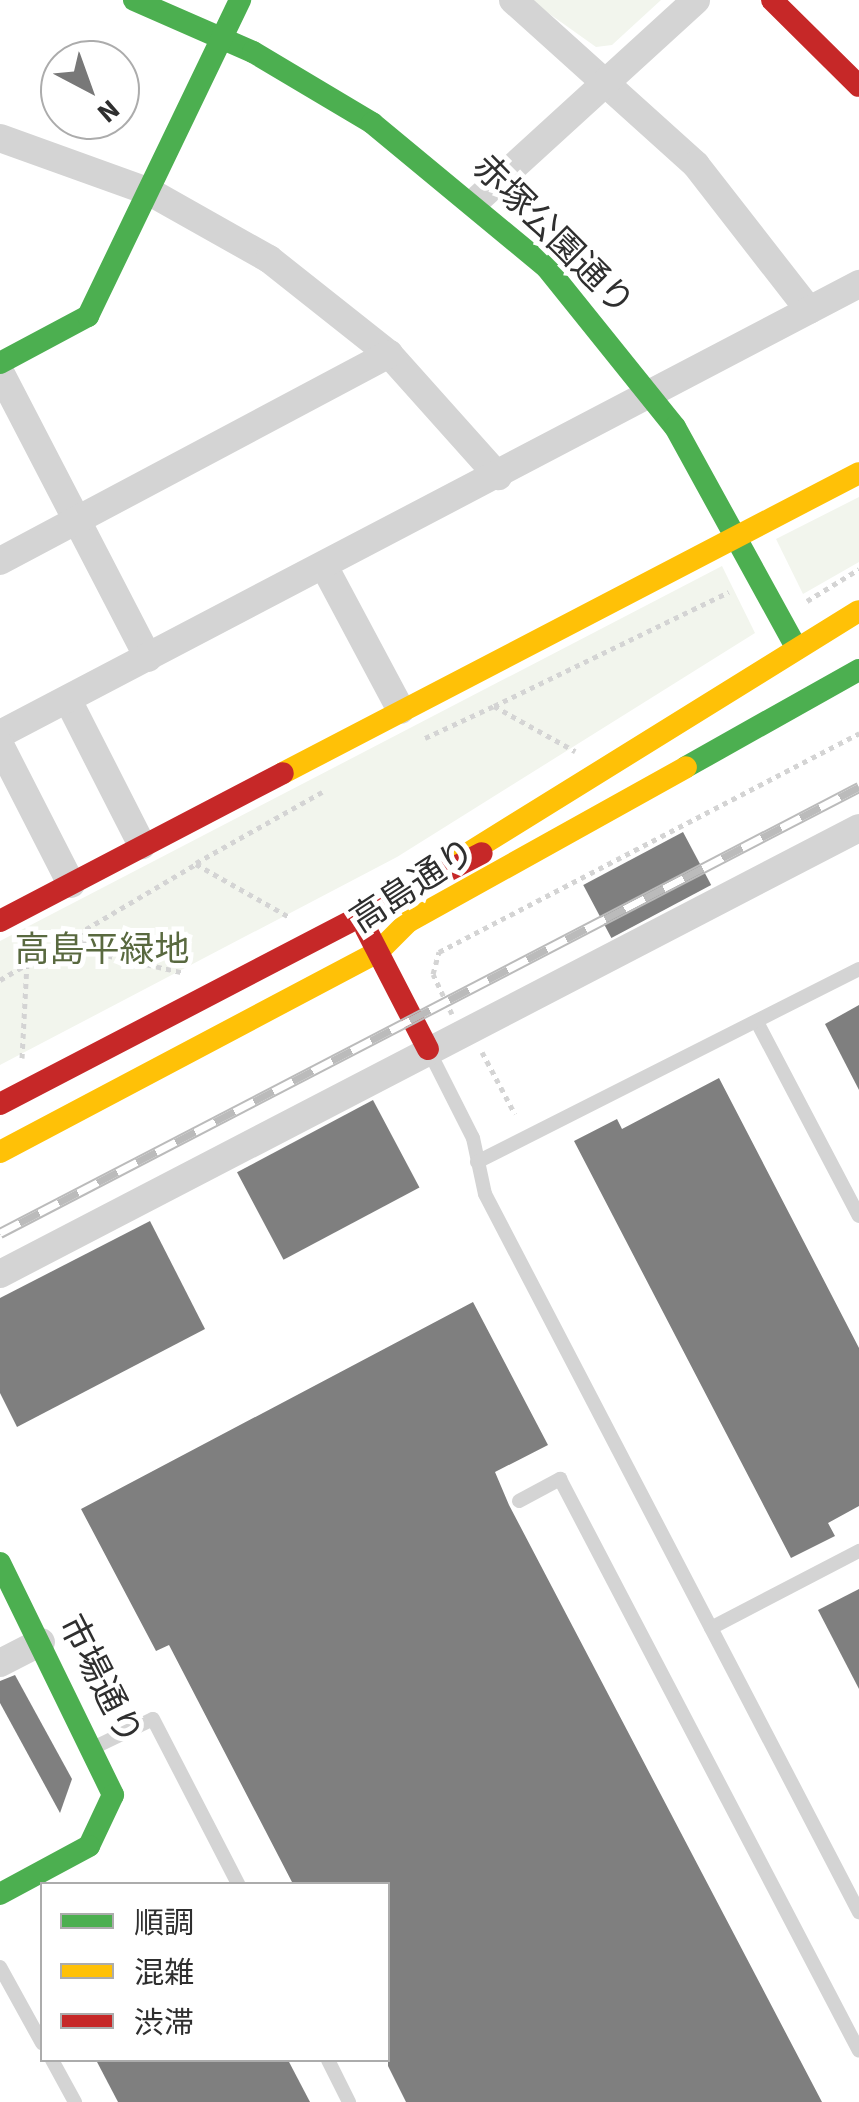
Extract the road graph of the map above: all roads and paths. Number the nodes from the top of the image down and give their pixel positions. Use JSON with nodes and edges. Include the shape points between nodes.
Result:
{"nodes":[{"id":1,"x":134,"y":0,"type":"edge"},
{"id":2,"x":240,"y":0,"type":"edge"},
{"id":3,"x":513,"y":0,"type":"edge"},
{"id":4,"x":696,"y":0,"type":"edge"},
{"id":5,"x":772,"y":0,"type":"edge"},
{"id":6,"x":223,"y":37,"type":"junction"},
{"id":7,"x":609,"y":78,"type":"junction"},
{"id":8,"x":859,"y":86,"type":"edge"},
{"id":9,"x":0,"y":138,"type":"edge"},
{"id":10,"x":150,"y":192,"type":"junction"},
{"id":11,"x":476,"y":201,"type":"junction"},
{"id":12,"x":859,"y":284,"type":"edge"},
{"id":13,"x":809,"y":310,"type":"junction"},
{"id":14,"x":388,"y":354,"type":"junction"},
{"id":15,"x":0,"y":363,"type":"edge"},
{"id":16,"x":0,"y":372,"type":"edge"},
{"id":17,"x":652,"y":393,"type":"junction"},
{"id":18,"x":859,"y":474,"type":"edge"},
{"id":19,"x":498,"y":476,"type":"junction"},
{"id":20,"x":78,"y":520,"type":"junction"},
{"id":21,"x":740,"y":536,"type":"junction"},
{"id":22,"x":0,"y":561,"type":"edge"},
{"id":23,"x":324,"y":566,"type":"junction"},
{"id":24,"x":859,"y":569,"type":"edge"},
{"id":25,"x":736,"y":588,"type":"dead end"},
{"id":26,"x":795,"y":591,"type":"dead end"},
{"id":27,"x":859,"y":611,"type":"edge"},
{"id":28,"x":798,"y":649,"type":"junction"},
{"id":29,"x":859,"y":649,"type":"edge"},
{"id":30,"x":148,"y":658,"type":"junction"},
{"id":31,"x":859,"y":670,"type":"edge"},
{"id":32,"x":68,"y":700,"type":"junction"},
{"id":33,"x":859,"y":701,"type":"edge"},
{"id":34,"x":494,"y":706,"type":"junction"},
{"id":35,"x":401,"y":710,"type":"junction"},
{"id":36,"x":859,"y":733,"type":"edge"},
{"id":37,"x":0,"y":734,"type":"edge"},
{"id":38,"x":0,"y":745,"type":"edge"},
{"id":39,"x":410,"y":745,"type":"dead end"},
{"id":40,"x":577,"y":751,"type":"dead end"},
{"id":41,"x":328,"y":789,"type":"dead end"},
{"id":42,"x":859,"y":828,"type":"edge"},
{"id":43,"x":142,"y":846,"type":"junction"},
{"id":44,"x":196,"y":864,"type":"junction"},
{"id":45,"x":430,"y":877,"type":"junction"},
{"id":46,"x":71,"y":884,"type":"junction"},
{"id":47,"x":358,"y":915,"type":"junction"},
{"id":48,"x":291,"y":918,"type":"dead end"},
{"id":49,"x":0,"y":920,"type":"edge"},
{"id":50,"x":78,"y":931,"type":"junction"},
{"id":51,"x":378,"y":952,"type":"junction"},
{"id":52,"x":27,"y":961,"type":"junction"},
{"id":53,"x":859,"y":969,"type":"edge"},
{"id":54,"x":185,"y":973,"type":"dead end"},
{"id":55,"x":0,"y":980,"type":"edge"},
{"id":56,"x":452,"y":1014,"type":"dead end"},
{"id":57,"x":756,"y":1022,"type":"junction"},
{"id":58,"x":428,"y":1049,"type":"junction"},
{"id":59,"x":482,"y":1052,"type":"dead end"},
{"id":60,"x":22,"y":1058,"type":"dead end"},
{"id":61,"x":0,"y":1104,"type":"edge"},
{"id":62,"x":516,"y":1114,"type":"dead end"},
{"id":63,"x":0,"y":1152,"type":"edge"},
{"id":64,"x":477,"y":1162,"type":"junction"},
{"id":65,"x":859,"y":1216,"type":"edge"},
{"id":66,"x":0,"y":1274,"type":"edge"},
{"id":67,"x":518,"y":1501,"type":"dead end"},
{"id":68,"x":859,"y":1551,"type":"edge"},
{"id":69,"x":0,"y":1563,"type":"edge"},
{"id":70,"x":711,"y":1628,"type":"junction"},
{"id":71,"x":42,"y":1642,"type":"junction"},
{"id":72,"x":0,"y":1663,"type":"edge"},
{"id":73,"x":96,"y":1747,"type":"junction"},
{"id":74,"x":237,"y":1882,"type":"edge"},
{"id":75,"x":0,"y":1894,"type":"edge"},
{"id":76,"x":859,"y":1912,"type":"edge"},
{"id":77,"x":0,"y":1967,"type":"edge"},
{"id":78,"x":40,"y":2039,"type":"edge"},
{"id":79,"x":859,"y":2051,"type":"edge"},
{"id":80,"x":53,"y":2062,"type":"edge"},
{"id":81,"x":329,"y":2062,"type":"edge"},
{"id":82,"x":75,"y":2102,"type":"edge"},
{"id":83,"x":350,"y":2102,"type":"edge"}],
"edges":[{"from":1,"to":6,"type":"street","name":"赤塚公園通り"},
{"from":2,"to":6,"type":"street"},
{"from":3,"to":7,"type":"street"},
{"from":4,"to":7,"type":"street"},
{"from":5,"to":8,"type":"street"},
{"from":6,"to":10,"type":"street"},
{"from":6,"to":11,"type":"street","name":"赤塚公園通り","via":[[372,123]]},
{"from":7,"to":11,"type":"street"},
{"from":7,"to":13,"type":"street","via":[[708,178]]},
{"from":9,"to":10,"type":"street"},
{"from":10,"to":14,"type":"street","via":[[269,259]]},
{"from":10,"to":15,"type":"street","via":[[88,316]]},
{"from":11,"to":17,"type":"street","name":"赤塚公園通り","via":[[569,291]]},
{"from":12,"to":13,"type":"street"},
{"from":13,"to":17,"type":"street"},
{"from":14,"to":19,"type":"street"},
{"from":14,"to":20,"type":"street"},
{"from":16,"to":20,"type":"street"},
{"from":17,"to":19,"type":"street"},
{"from":17,"to":21,"type":"street","name":"赤塚公園通り"},
{"from":18,"to":21,"type":"street"},
{"from":19,"to":23,"type":"street"},
{"from":20,"to":22,"type":"street"},
{"from":20,"to":30,"type":"street"},
{"from":21,"to":28,"type":"street","name":"赤塚公園通り"},
{"from":21,"to":35,"type":"street"},
{"from":23,"to":30,"type":"street"},
{"from":23,"to":35,"type":"street"},
{"from":24,"to":26,"type":"path","via":[[803,607]]},
{"from":25,"to":34,"type":"path"},
{"from":27,"to":28,"type":"street"},
{"from":28,"to":45,"type":"street"},
{"from":29,"to":45,"type":"street","name":"高島通り","via":[[593,802]]},
{"from":30,"to":32,"type":"street"},
{"from":31,"to":51,"type":"street","name":"高島通り","via":[[408,922]]},
{"from":32,"to":37,"type":"street"},
{"from":32,"to":43,"type":"street"},
{"from":33,"to":51,"type":"street","via":[[418,941]]},
{"from":34,"to":39,"type":"path"},
{"from":34,"to":40,"type":"path"},
{"from":35,"to":43,"type":"street"},
{"from":36,"to":56,"type":"path","via":[[438,952],[432,974]]},
{"from":38,"to":46,"type":"street"},
{"from":41,"to":44,"type":"path"},
{"from":42,"to":58,"type":"street"},
{"from":43,"to":46,"type":"street"},
{"from":44,"to":48,"type":"path"},
{"from":44,"to":50,"type":"path"},
{"from":45,"to":47,"type":"street","name":"高島通り"},
{"from":46,"to":49,"type":"street"},
{"from":47,"to":51,"type":"street"},
{"from":47,"to":61,"type":"street","name":"高島通り"},
{"from":50,"to":52,"type":"path"},
{"from":50,"to":54,"type":"path","via":[[88,952]]},
{"from":51,"to":58,"type":"street"},
{"from":51,"to":63,"type":"street","name":"高島通り"},
{"from":52,"to":55,"type":"path"},
{"from":52,"to":60,"type":"path"},
{"from":53,"to":57,"type":"lane"},
{"from":57,"to":64,"type":"lane"},
{"from":57,"to":65,"type":"lane"},
{"from":58,"to":64,"type":"lane"},
{"from":58,"to":66,"type":"street"},
{"from":59,"to":62,"type":"path"},
{"from":64,"to":70,"type":"lane","via":[[485,1194]]},
{"from":67,"to":79,"type":"lane","via":[[560,1479]]},
{"from":68,"to":70,"type":"lane"},
{"from":69,"to":71,"type":"street","name":"市場通り"},
{"from":70,"to":76,"type":"lane"},
{"from":71,"to":72,"type":"street"},
{"from":71,"to":73,"type":"street","name":"市場通り"},
{"from":73,"to":74,"type":"lane","via":[[153,1719]]},
{"from":73,"to":75,"type":"street","name":"市場通り","via":[[114,1795],[100,1834]]},
{"from":77,"to":78,"type":"lane"},
{"from":80,"to":82,"type":"lane"},
{"from":81,"to":83,"type":"lane"}]}
